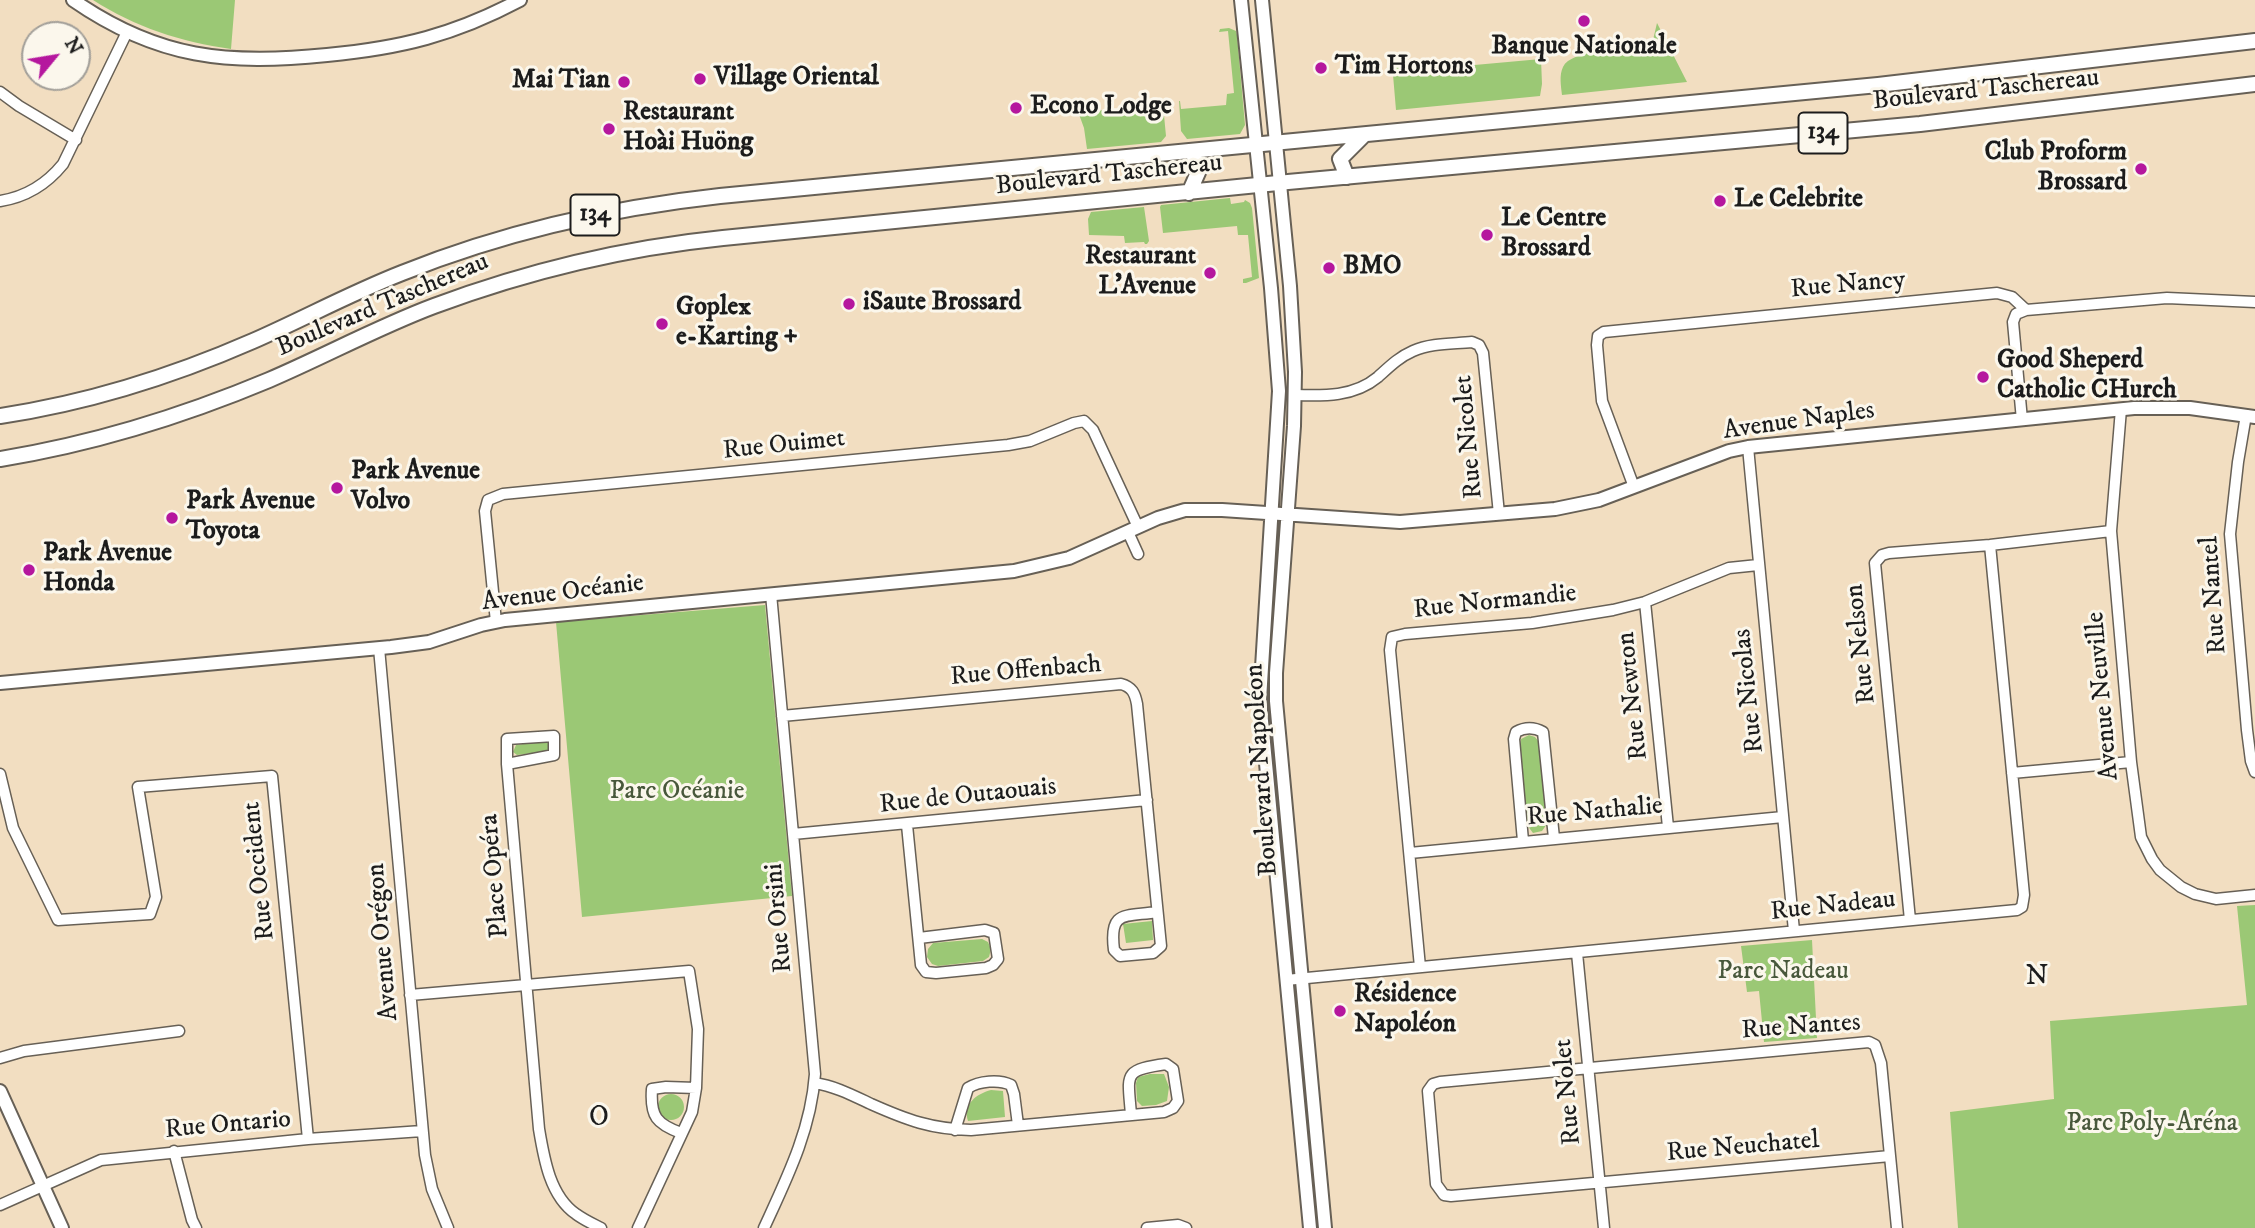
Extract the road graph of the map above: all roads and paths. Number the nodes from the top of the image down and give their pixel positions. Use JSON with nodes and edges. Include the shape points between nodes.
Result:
{"nodes":[{"id":1,"x":73,"y":0,"type":"edge"},
{"id":2,"x":520,"y":0,"type":"edge"},
{"id":3,"x":1241,"y":0,"type":"edge"},
{"id":4,"x":1262,"y":0,"type":"edge"},
{"id":5,"x":1263,"y":18,"type":"junction"},
{"id":6,"x":1242,"y":20,"type":"junction"},
{"id":7,"x":127,"y":32,"type":"junction"},
{"id":8,"x":2255,"y":41,"type":"edge"},
{"id":9,"x":2255,"y":84,"type":"edge"},
{"id":10,"x":0,"y":92,"type":"edge"},
{"id":11,"x":1364,"y":135,"type":"junction"},
{"id":12,"x":76,"y":140,"type":"junction"},
{"id":13,"x":1275,"y":143,"type":"junction"},
{"id":14,"x":1255,"y":145,"type":"junction"},
{"id":15,"x":1191,"y":151,"type":"junction"},
{"id":16,"x":1347,"y":177,"type":"junction"},
{"id":17,"x":1279,"y":183,"type":"junction"},
{"id":18,"x":1260,"y":186,"type":"junction"},
{"id":19,"x":1189,"y":192,"type":"junction"},
{"id":20,"x":0,"y":201,"type":"edge"},
{"id":21,"x":1290,"y":286,"type":"junction"},
{"id":22,"x":1271,"y":288,"type":"junction"},
{"id":23,"x":2255,"y":302,"type":"edge"},
{"id":24,"x":2026,"y":310,"type":"junction"},
{"id":25,"x":1295,"y":395,"type":"junction"},
{"id":26,"x":2121,"y":409,"type":"junction"},
{"id":27,"x":0,"y":416,"type":"edge"},
{"id":28,"x":2251,"y":416,"type":"edge"},
{"id":29,"x":2022,"y":420,"type":"junction"},
{"id":30,"x":1748,"y":447,"type":"junction"},
{"id":31,"x":0,"y":459,"type":"edge"},
{"id":32,"x":1634,"y":487,"type":"junction"},
{"id":33,"x":1272,"y":513,"type":"junction"},
{"id":34,"x":1499,"y":514,"type":"junction"},
{"id":35,"x":1287,"y":515,"type":"junction"},
{"id":36,"x":1133,"y":530,"type":"junction"},
{"id":37,"x":2111,"y":531,"type":"junction"},
{"id":38,"x":1990,"y":545,"type":"junction"},
{"id":39,"x":1138,"y":554,"type":"dead end"},
{"id":40,"x":1758,"y":565,"type":"junction"},
{"id":41,"x":771,"y":594,"type":"junction"},
{"id":42,"x":1645,"y":602,"type":"junction"},
{"id":43,"x":496,"y":622,"type":"junction"},
{"id":44,"x":379,"y":648,"type":"junction"},
{"id":45,"x":0,"y":683,"type":"edge"},
{"id":46,"x":782,"y":716,"type":"junction"},
{"id":47,"x":2131,"y":762,"type":"junction"},
{"id":48,"x":507,"y":764,"type":"junction"},
{"id":49,"x":2255,"y":772,"type":"edge"},
{"id":50,"x":2012,"y":773,"type":"junction"},
{"id":51,"x":0,"y":774,"type":"edge"},
{"id":52,"x":1147,"y":800,"type":"junction"},
{"id":53,"x":1783,"y":817,"type":"junction"},
{"id":54,"x":907,"y":825,"type":"junction"},
{"id":55,"x":1668,"y":827,"type":"junction"},
{"id":56,"x":793,"y":834,"type":"junction"},
{"id":57,"x":1554,"y":838,"type":"junction"},
{"id":58,"x":1523,"y":841,"type":"junction"},
{"id":59,"x":1410,"y":853,"type":"junction"},
{"id":60,"x":2255,"y":895,"type":"edge"},
{"id":61,"x":1157,"y":912,"type":"junction"},
{"id":62,"x":1910,"y":920,"type":"junction"},
{"id":63,"x":1794,"y":931,"type":"junction"},
{"id":64,"x":919,"y":938,"type":"junction"},
{"id":65,"x":1577,"y":953,"type":"junction"},
{"id":66,"x":1420,"y":967,"type":"junction"},
{"id":67,"x":1301,"y":978,"type":"junction"},
{"id":68,"x":1286,"y":980,"type":"junction"},
{"id":69,"x":527,"y":985,"type":"junction"},
{"id":70,"x":410,"y":995,"type":"junction"},
{"id":71,"x":179,"y":1031,"type":"dead end"},
{"id":72,"x":0,"y":1058,"type":"edge"},
{"id":73,"x":1588,"y":1067,"type":"junction"},
{"id":74,"x":814,"y":1083,"type":"junction"},
{"id":75,"x":696,"y":1088,"type":"junction"},
{"id":76,"x":0,"y":1091,"type":"edge"},
{"id":77,"x":1131,"y":1115,"type":"junction"},
{"id":78,"x":1018,"y":1125,"type":"junction"},
{"id":79,"x":955,"y":1130,"type":"junction"},
{"id":80,"x":422,"y":1131,"type":"junction"},
{"id":81,"x":681,"y":1133,"type":"junction"},
{"id":82,"x":308,"y":1139,"type":"junction"},
{"id":83,"x":174,"y":1152,"type":"junction"},
{"id":84,"x":1890,"y":1156,"type":"junction"},
{"id":85,"x":1599,"y":1182,"type":"junction"},
{"id":86,"x":43,"y":1186,"type":"junction"},
{"id":87,"x":0,"y":1205,"type":"edge"},
{"id":88,"x":62,"y":1228,"type":"edge"},
{"id":89,"x":197,"y":1228,"type":"edge"},
{"id":90,"x":447,"y":1228,"type":"edge"},
{"id":91,"x":601,"y":1228,"type":"edge"},
{"id":92,"x":638,"y":1228,"type":"edge"},
{"id":93,"x":764,"y":1228,"type":"edge"},
{"id":94,"x":1147,"y":1228,"type":"edge"},
{"id":95,"x":1186,"y":1228,"type":"edge"},
{"id":96,"x":1310,"y":1228,"type":"edge"},
{"id":97,"x":1325,"y":1228,"type":"edge"},
{"id":98,"x":1604,"y":1228,"type":"edge"},
{"id":99,"x":1897,"y":1228,"type":"edge"}],
"edges":[{"from":1,"to":7,"type":"street"},
{"from":2,"to":7,"type":"street","via":[[423,40],[282,60],[216,58]]},
{"from":3,"to":6,"type":"street","name":"Boulevard Napoléon"},
{"from":4,"to":5,"type":"street","name":"Boulevard Napoléon"},
{"from":5,"to":6,"type":"street"},
{"from":5,"to":13,"type":"street","name":"Boulevard Napoléon"},
{"from":6,"to":14,"type":"street","name":"Boulevard Napoléon"},
{"from":7,"to":12,"type":"street"},
{"from":8,"to":11,"type":"main road","name":"Boulevard Taschereau","number":"134","via":[[1918,82]]},
{"from":9,"to":16,"type":"main road","name":"Boulevard Taschereau","number":"134","via":[[1920,124]]},
{"from":10,"to":12,"type":"street"},
{"from":11,"to":13,"type":"main road","name":"Boulevard Taschereau","number":"134"},
{"from":11,"to":16,"type":"main road","via":[[1340,159]]},
{"from":12,"to":20,"type":"street","via":[[63,164],[41,185],[23,196]]},
{"from":13,"to":14,"type":"main road","name":"Boulevard Taschereau","number":"134"},
{"from":13,"to":17,"type":"street","name":"Boulevard Napoléon"},
{"from":14,"to":15,"type":"main road","name":"Boulevard Taschereau","number":"134"},
{"from":14,"to":18,"type":"street","name":"Boulevard Napoléon"},
{"from":15,"to":19,"type":"main road","via":[[1200,168]]},
{"from":15,"to":27,"type":"main road","name":"Boulevard Taschereau","number":"134","via":[[720,196],[587,216],[418,267],[177,371],[86,398]]},
{"from":16,"to":17,"type":"main road","name":"Boulevard Taschereau","number":"134"},
{"from":17,"to":18,"type":"main road","name":"Boulevard Taschereau","number":"134"},
{"from":17,"to":21,"type":"street","name":"Boulevard Napoléon"},
{"from":18,"to":19,"type":"main road","name":"Boulevard Taschereau","number":"134"},
{"from":18,"to":22,"type":"street","name":"Boulevard Napoléon"},
{"from":19,"to":31,"type":"main road","name":"Boulevard Taschereau","number":"134","via":[[708,240],[598,257],[516,278],[433,307],[272,379],[174,416]]},
{"from":21,"to":22,"type":"street"},
{"from":21,"to":25,"type":"street","name":"Boulevard Napoléon"},
{"from":22,"to":33,"type":"street","name":"Boulevard Napoléon","via":[[1279,391]]},
{"from":23,"to":24,"type":"street","via":[[2167,298]]},
{"from":24,"to":29,"type":"street","via":[[2012,322]]},
{"from":24,"to":32,"type":"street","name":"Rue Nancy","via":[[2012,297],[1997,293],[1604,332],[1597,345],[1602,401]]},
{"from":25,"to":34,"type":"street","name":"Rue Nicolet","via":[[1351,392],[1422,347],[1479,345]]},
{"from":25,"to":35,"type":"street","name":"Boulevard Napoléon"},
{"from":26,"to":28,"type":"street","name":"Avenue Naples","via":[[2190,408]]},
{"from":26,"to":29,"type":"street","name":"Avenue Naples"},
{"from":26,"to":37,"type":"street","name":"Avenue Neuville"},
{"from":28,"to":49,"type":"street","name":"Rue Nantel","via":[[2238,462],[2230,534],[2250,761]]},
{"from":29,"to":30,"type":"street","name":"Avenue Naples"},
{"from":30,"to":32,"type":"street","name":"Avenue Naples"},
{"from":30,"to":40,"type":"street","name":"Rue Nicolas"},
{"from":32,"to":34,"type":"street","name":"Avenue Naples","via":[[1579,505]]},
{"from":33,"to":35,"type":"street","name":"Avenue Naples"},
{"from":33,"to":36,"type":"street","name":"Avenue Océanie","via":[[1185,510]]},
{"from":33,"to":68,"type":"street","name":"Boulevard Napoléon","via":[[1260,700]]},
{"from":34,"to":35,"type":"street","name":"Avenue Naples","via":[[1401,522]]},
{"from":35,"to":67,"type":"street","name":"Boulevard Napoléon","via":[[1276,701]]},
{"from":36,"to":39,"type":"street"},
{"from":36,"to":41,"type":"street","name":"Avenue Océanie","via":[[1069,558],[1026,569]]},
{"from":36,"to":43,"type":"street","name":"Rue Ouimet","via":[[1093,430],[1084,421],[1008,445],[503,494],[488,500],[485,511]]},
{"from":37,"to":38,"type":"street","name":"Rue Nelson"},
{"from":37,"to":47,"type":"street","name":"Avenue Neuville"},
{"from":38,"to":50,"type":"street","name":"Rue Nadeau"},
{"from":38,"to":62,"type":"street","name":"Rue Nelson","via":[[1889,553],[1875,563]]},
{"from":40,"to":42,"type":"street","name":"Rue Normandie","via":[[1729,568]]},
{"from":40,"to":53,"type":"street","name":"Rue Nicolas"},
{"from":41,"to":43,"type":"street","name":"Avenue Océanie"},
{"from":41,"to":46,"type":"street","name":"Rue Orsini"},
{"from":42,"to":55,"type":"street","name":"Rue Newton"},
{"from":42,"to":59,"type":"street","name":"Rue Normandie","via":[[1577,617],[1392,636]]},
{"from":43,"to":44,"type":"street","name":"Avenue Océanie","via":[[429,642]]},
{"from":44,"to":45,"type":"street","name":"Avenue Océanie"},
{"from":44,"to":70,"type":"street","name":"Avenue Orégon"},
{"from":46,"to":52,"type":"street","name":"Rue Offenbach","via":[[1121,684],[1135,694]]},
{"from":46,"to":56,"type":"street","name":"Rue Orsini"},
{"from":47,"to":50,"type":"street"},
{"from":47,"to":60,"type":"street","name":"Avenue Neuville","via":[[2141,837],[2160,870],[2181,887],[2206,897]]},
{"from":48,"to":48,"type":"street","name":"Place Opéra","via":[[508,739],[554,736],[554,755]]},
{"from":48,"to":69,"type":"street","name":"Place Opéra"},
{"from":50,"to":62,"type":"street","name":"Rue Nadeau","via":[[2022,907]]},
{"from":51,"to":82,"type":"street","name":"Rue Occident","via":[[13,828],[58,920],[150,914],[156,897],[138,787],[272,776]]},
{"from":52,"to":54,"type":"street","name":"Rue de Outaouais"},
{"from":52,"to":61,"type":"street","name":"Rue Offenbach"},
{"from":53,"to":55,"type":"street","name":"Rue Nathalie"},
{"from":53,"to":63,"type":"street","name":"Rue Nicolas"},
{"from":54,"to":56,"type":"street","name":"Rue de Outaouais"},
{"from":54,"to":64,"type":"street"},
{"from":55,"to":57,"type":"street","name":"Rue Nathalie"},
{"from":56,"to":74,"type":"street","name":"Rue Orsini"},
{"from":57,"to":58,"type":"street","name":"Rue Nathalie"},
{"from":57,"to":58,"type":"street","via":[[1543,732],[1522,729],[1514,739]]},
{"from":58,"to":59,"type":"street","name":"Rue Nathalie"},
{"from":59,"to":66,"type":"street","name":"Rue Normandie"},
{"from":61,"to":61,"type":"street","name":"Rue Offenbach","via":[[1161,946],[1153,953],[1121,956],[1114,950],[1114,923],[1122,917]]},
{"from":62,"to":63,"type":"street","name":"Rue Nadeau"},
{"from":63,"to":65,"type":"street","name":"Rue Nadeau"},
{"from":64,"to":64,"type":"street","via":[[926,972],[986,968],[998,959],[993,933],[985,930]]},
{"from":65,"to":66,"type":"street","name":"Rue Nadeau"},
{"from":65,"to":73,"type":"street","name":"Rue Nolet"},
{"from":66,"to":67,"type":"street","name":"Rue Nadeau"},
{"from":67,"to":68,"type":"street","name":"Rue Nadeau"},
{"from":67,"to":97,"type":"street","name":"Boulevard Napoléon"},
{"from":68,"to":96,"type":"street","name":"Boulevard Napoléon"},
{"from":69,"to":70,"type":"street"},
{"from":69,"to":75,"type":"street","via":[[689,971],[698,1029]]},
{"from":69,"to":91,"type":"street","name":"Place Opéra","via":[[544,1161],[556,1191],[574,1213]]},
{"from":70,"to":80,"type":"street","name":"Avenue Orégon"},
{"from":71,"to":72,"type":"street"},
{"from":73,"to":84,"type":"street","name":"Rue Nantes","via":[[1869,1042],[1879,1052]]},
{"from":73,"to":85,"type":"street","name":"Rue Nolet"},
{"from":73,"to":85,"type":"street","name":"Rue Neuchatel","via":[[1433,1084],[1428,1100],[1435,1172],[1444,1195]]},
{"from":74,"to":79,"type":"street","via":[[914,1122]]},
{"from":74,"to":93,"type":"street","name":"Rue Orsini","via":[[800,1149]]},
{"from":75,"to":81,"type":"street","via":[[692,1112]]},
{"from":75,"to":81,"type":"street","via":[[652,1089],[653,1114],[663,1126]]},
{"from":76,"to":86,"type":"street"},
{"from":77,"to":77,"type":"street","via":[[1173,1108],[1178,1101],[1173,1069],[1166,1064],[1134,1071],[1128,1080]]},
{"from":77,"to":78,"type":"street"},
{"from":78,"to":79,"type":"street"},
{"from":78,"to":79,"type":"street","via":[[1014,1094],[1004,1081],[968,1088]]},
{"from":80,"to":82,"type":"street","name":"Rue Ontario"},
{"from":80,"to":90,"type":"street","name":"Avenue Orégon","via":[[432,1189]]},
{"from":81,"to":92,"type":"street"},
{"from":82,"to":83,"type":"street","name":"Rue Ontario"},
{"from":83,"to":86,"type":"street","name":"Rue Ontario","via":[[101,1160]]},
{"from":83,"to":89,"type":"street"},
{"from":84,"to":85,"type":"street","name":"Rue Neuchatel"},
{"from":84,"to":99,"type":"street","name":"Rue Nantes"},
{"from":85,"to":98,"type":"street","name":"Rue Nolet"},
{"from":86,"to":87,"type":"street","name":"Rue Ontario"},
{"from":86,"to":88,"type":"street"},
{"from":94,"to":95,"type":"street"}]}
